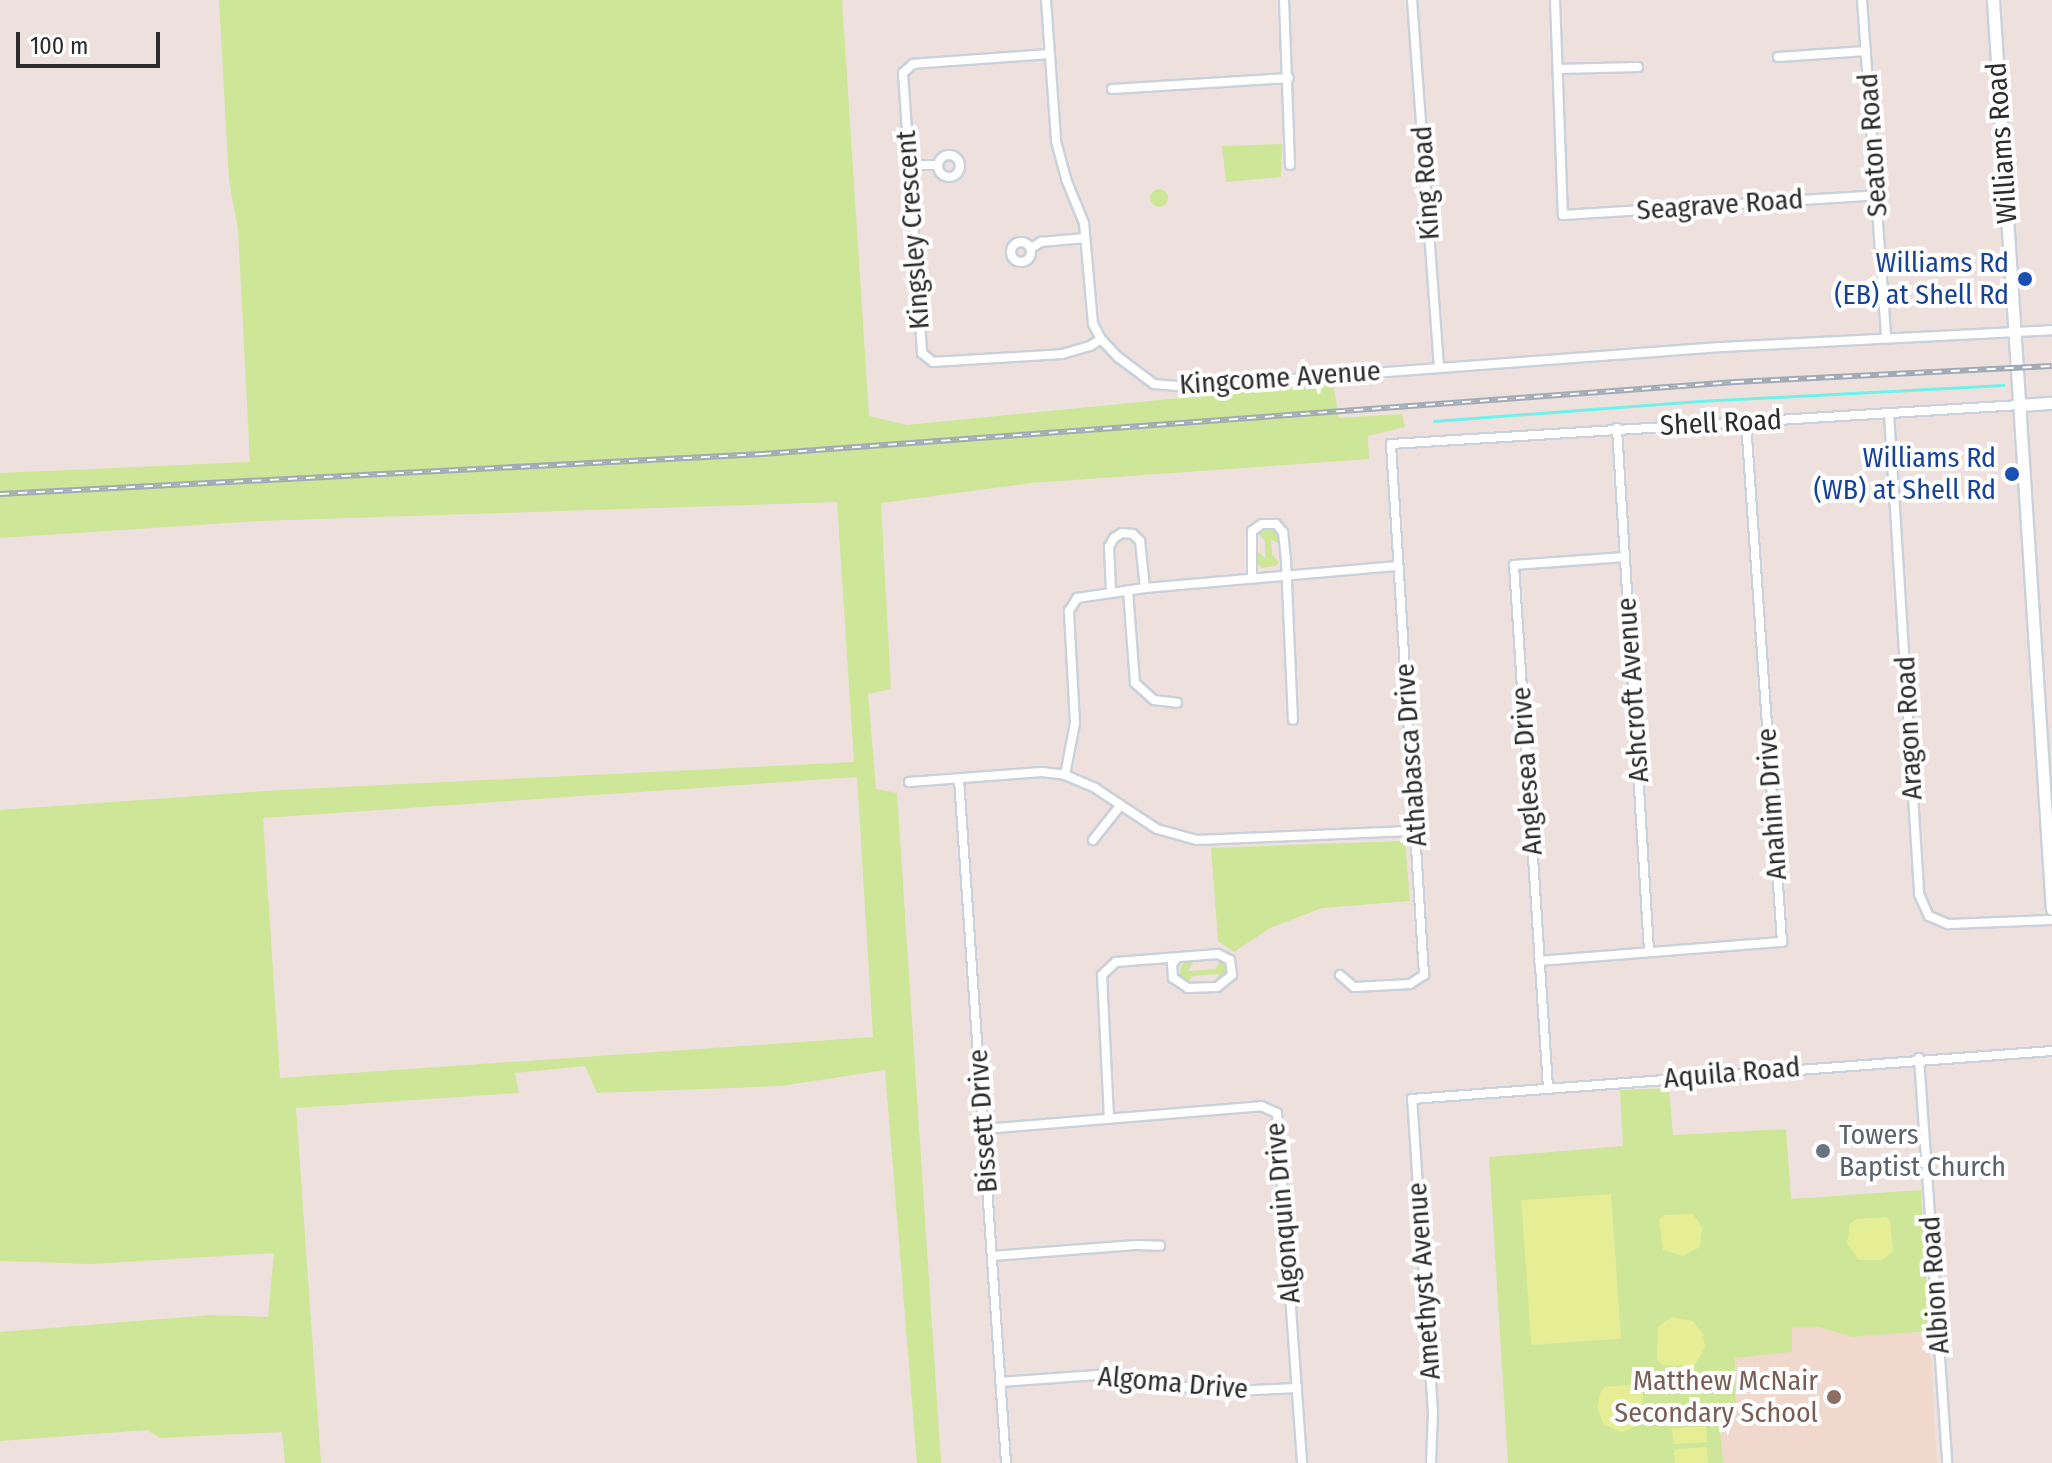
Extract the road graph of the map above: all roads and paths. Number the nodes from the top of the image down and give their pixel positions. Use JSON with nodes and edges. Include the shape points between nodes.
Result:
{"nodes":[{"id":1,"x":1046,"y":0,"type":"edge"},
{"id":2,"x":1284,"y":0,"type":"edge"},
{"id":3,"x":1412,"y":0,"type":"edge"},
{"id":4,"x":1555,"y":0,"type":"edge"},
{"id":5,"x":1862,"y":0,"type":"edge"},
{"id":6,"x":1993,"y":0,"type":"edge"},
{"id":7,"x":1866,"y":51,"type":"junction"},
{"id":8,"x":1050,"y":54,"type":"junction"},
{"id":9,"x":1778,"y":57,"type":"dead end"},
{"id":10,"x":1638,"y":67,"type":"dead end"},
{"id":11,"x":1558,"y":69,"type":"junction"},
{"id":12,"x":1289,"y":78,"type":"junction"},
{"id":13,"x":1112,"y":89,"type":"dead end"},
{"id":14,"x":909,"y":165,"type":"junction"},
{"id":15,"x":938,"y":165,"type":"dead end"},
{"id":16,"x":1290,"y":165,"type":"dead end"},
{"id":17,"x":1877,"y":195,"type":"junction"},
{"id":18,"x":1085,"y":238,"type":"junction"},
{"id":19,"x":1031,"y":248,"type":"dead end"},
{"id":20,"x":2052,"y":330,"type":"edge"},
{"id":21,"x":2014,"y":331,"type":"junction"},
{"id":22,"x":1886,"y":337,"type":"junction"},
{"id":23,"x":1101,"y":339,"type":"junction"},
{"id":24,"x":1439,"y":366,"type":"junction"},
{"id":25,"x":2052,"y":403,"type":"edge"},
{"id":26,"x":2020,"y":405,"type":"junction"},
{"id":27,"x":1889,"y":414,"type":"junction"},
{"id":28,"x":1746,"y":422,"type":"junction"},
{"id":29,"x":1617,"y":428,"type":"junction"},
{"id":30,"x":1391,"y":444,"type":"joint"},
{"id":31,"x":1625,"y":557,"type":"junction"},
{"id":32,"x":1398,"y":566,"type":"junction"},
{"id":33,"x":1285,"y":574,"type":"junction"},
{"id":34,"x":1252,"y":577,"type":"junction"},
{"id":35,"x":1145,"y":588,"type":"junction"},
{"id":36,"x":1128,"y":590,"type":"junction"},
{"id":37,"x":1111,"y":591,"type":"junction"},
{"id":38,"x":1177,"y":703,"type":"dead end"},
{"id":39,"x":1293,"y":720,"type":"dead end"},
{"id":40,"x":1065,"y":775,"type":"junction"},
{"id":41,"x":959,"y":779,"type":"junction"},
{"id":42,"x":909,"y":782,"type":"dead end"},
{"id":43,"x":1120,"y":806,"type":"junction"},
{"id":44,"x":1416,"y":831,"type":"junction"},
{"id":45,"x":1093,"y":840,"type":"dead end"},
{"id":46,"x":2052,"y":909,"type":"edge"},
{"id":47,"x":2052,"y":920,"type":"edge"},
{"id":48,"x":1649,"y":951,"type":"junction"},
{"id":49,"x":1177,"y":958,"type":"junction"},
{"id":50,"x":1539,"y":961,"type":"junction"},
{"id":51,"x":1340,"y":975,"type":"dead end"},
{"id":52,"x":2052,"y":1051,"type":"edge"},
{"id":53,"x":1919,"y":1058,"type":"junction"},
{"id":54,"x":1548,"y":1088,"type":"junction"},
{"id":55,"x":1412,"y":1099,"type":"joint"},
{"id":56,"x":1109,"y":1118,"type":"junction"},
{"id":57,"x":984,"y":1129,"type":"junction"},
{"id":58,"x":1160,"y":1246,"type":"dead end"},
{"id":59,"x":992,"y":1256,"type":"junction"},
{"id":60,"x":1000,"y":1382,"type":"junction"},
{"id":61,"x":1297,"y":1388,"type":"junction"},
{"id":62,"x":1006,"y":1463,"type":"edge"},
{"id":63,"x":1302,"y":1463,"type":"edge"},
{"id":64,"x":1431,"y":1463,"type":"edge"},
{"id":65,"x":1947,"y":1463,"type":"edge"}],
"edges":[{"from":1,"to":8,"type":"street"},
{"from":2,"to":12,"type":"street"},
{"from":3,"to":24,"type":"street","name":"King Road"},
{"from":4,"to":11,"type":"street"},
{"from":5,"to":7,"type":"street","name":"Seaton Road"},
{"from":6,"to":21,"type":"street","name":"Williams Road"},
{"from":7,"to":9,"type":"street"},
{"from":7,"to":17,"type":"street","name":"Seaton Road"},
{"from":8,"to":14,"type":"street","name":"Kingsley Crescent","via":[[906,68],[902,82]]},
{"from":8,"to":18,"type":"street","via":[[1056,141]]},
{"from":10,"to":11,"type":"street"},
{"from":11,"to":17,"type":"street","name":"Seagrave Road","via":[[1563,215]]},
{"from":12,"to":13,"type":"street"},
{"from":12,"to":16,"type":"street"},
{"from":14,"to":15,"type":"street"},
{"from":14,"to":23,"type":"street","name":"Kingsley Crescent","via":[[926,359],[1062,354]]},
{"from":17,"to":22,"type":"street","name":"Seaton Road"},
{"from":18,"to":19,"type":"street","via":[[1041,242]]},
{"from":18,"to":23,"type":"street","via":[[1090,305]]},
{"from":20,"to":21,"type":"street"},
{"from":21,"to":22,"type":"street"},
{"from":21,"to":26,"type":"street","name":"Williams Road"},
{"from":22,"to":24,"type":"street"},
{"from":23,"to":24,"type":"street","name":"Kingcome Avenue","via":[[1137,373],[1168,387]]},
{"from":25,"to":26,"type":"street","name":"Shell Road"},
{"from":26,"to":27,"type":"street","name":"Shell Road"},
{"from":26,"to":46,"type":"street","name":"Williams Road"},
{"from":27,"to":28,"type":"street","name":"Shell Road"},
{"from":27,"to":47,"type":"street","name":"Aragon Road","via":[[1919,894],[1929,916],[1948,924]]},
{"from":28,"to":29,"type":"street","name":"Shell Road"},
{"from":28,"to":48,"type":"street","name":"Anahim Drive","via":[[1782,942]]},
{"from":29,"to":30,"type":"street","name":"Shell Road"},
{"from":29,"to":31,"type":"street","name":"Ashcroft Avenue"},
{"from":30,"to":32,"type":"street","name":"Athabasca Drive"},
{"from":31,"to":48,"type":"street","name":"Ashcroft Avenue"},
{"from":31,"to":50,"type":"street","name":"Anglesea Drive","via":[[1514,565]]},
{"from":32,"to":33,"type":"street"},
{"from":32,"to":44,"type":"street","name":"Athabasca Drive"},
{"from":33,"to":34,"type":"street"},
{"from":33,"to":34,"type":"street","via":[[1283,532],[1266,523],[1255,527],[1250,538]]},
{"from":33,"to":39,"type":"street"},
{"from":34,"to":35,"type":"street"},
{"from":35,"to":36,"type":"street"},
{"from":35,"to":37,"type":"street","via":[[1140,541],[1122,533],[1109,547]]},
{"from":36,"to":37,"type":"street"},
{"from":36,"to":38,"type":"street","via":[[1135,683],[1154,700]]},
{"from":37,"to":40,"type":"street","via":[[1083,595],[1069,611],[1075,723]]},
{"from":40,"to":41,"type":"street"},
{"from":40,"to":43,"type":"street"},
{"from":41,"to":42,"type":"street"},
{"from":41,"to":57,"type":"street","name":"Bissett Drive"},
{"from":43,"to":44,"type":"street","via":[[1157,829],[1197,840]]},
{"from":43,"to":45,"type":"street"},
{"from":44,"to":51,"type":"street","name":"Athabasca Drive","via":[[1422,979],[1354,987]]},
{"from":48,"to":50,"type":"street","name":"Anahim Drive"},
{"from":49,"to":49,"type":"street","via":[[1173,978],[1188,988],[1217,987],[1232,975],[1232,964],[1221,955]]},
{"from":49,"to":56,"type":"street","via":[[1116,962],[1102,975]]},
{"from":50,"to":54,"type":"street","name":"Anglesea Drive"},
{"from":52,"to":53,"type":"street","name":"Aquila Road"},
{"from":53,"to":54,"type":"street","name":"Aquila Road"},
{"from":53,"to":65,"type":"street","name":"Albion Road"},
{"from":54,"to":55,"type":"street","name":"Aquila Road"},
{"from":55,"to":64,"type":"street","name":"Amethyst Avenue","via":[[1433,1413]]},
{"from":56,"to":57,"type":"street","name":"Algonquin Drive"},
{"from":56,"to":61,"type":"street","name":"Algonquin Drive","via":[[1261,1106],[1277,1113]]},
{"from":57,"to":59,"type":"street","name":"Bissett Drive"},
{"from":58,"to":59,"type":"street"},
{"from":59,"to":60,"type":"street","name":"Bissett Drive"},
{"from":60,"to":61,"type":"street","name":"Algoma Drive","via":[[1111,1374],[1213,1392]]},
{"from":60,"to":62,"type":"street","name":"Bissett Drive"},
{"from":61,"to":63,"type":"street","name":"Algonquin Drive"}]}
